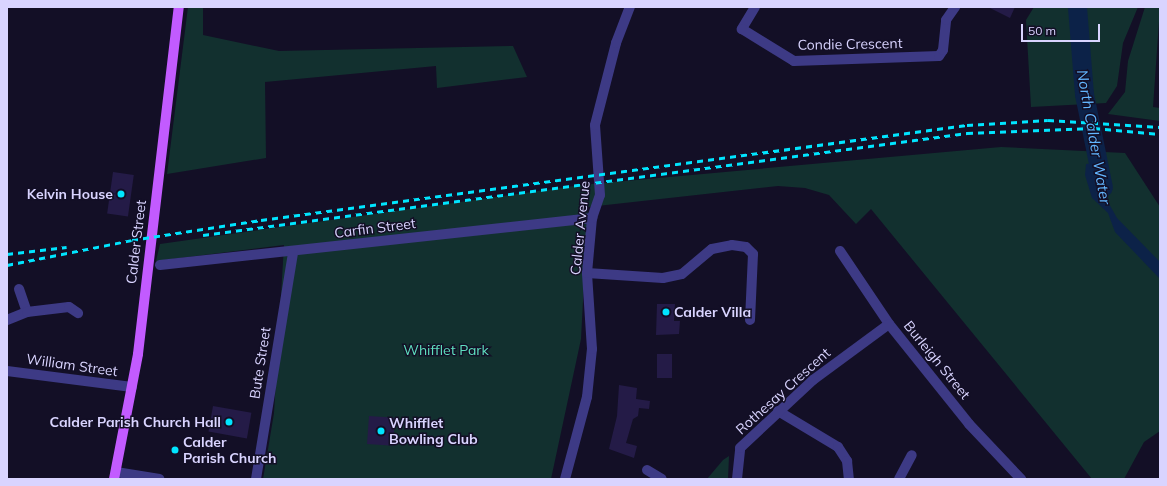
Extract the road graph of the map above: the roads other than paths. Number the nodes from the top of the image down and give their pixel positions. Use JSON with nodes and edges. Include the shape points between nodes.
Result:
{"nodes":[{"id":1,"x":178,"y":7,"type":"edge"},
{"id":2,"x":630,"y":7,"type":"edge"},
{"id":3,"x":755,"y":7,"type":"edge"},
{"id":4,"x":955,"y":7,"type":"edge"},
{"id":5,"x":592,"y":218,"type":"junction"},
{"id":6,"x":840,"y":251,"type":"dead end"},
{"id":7,"x":293,"y":253,"type":"junction"},
{"id":8,"x":160,"y":265,"type":"dead end"},
{"id":9,"x":587,"y":273,"type":"junction"},
{"id":10,"x":19,"y":289,"type":"dead end"},
{"id":11,"x":27,"y":312,"type":"junction"},
{"id":12,"x":78,"y":313,"type":"dead end"},
{"id":13,"x":7,"y":320,"type":"edge"},
{"id":14,"x":750,"y":320,"type":"dead end"},
{"id":15,"x":889,"y":324,"type":"junction"},
{"id":16,"x":7,"y":371,"type":"edge"},
{"id":17,"x":132,"y":387,"type":"junction"},
{"id":18,"x":778,"y":411,"type":"junction"},
{"id":19,"x":912,"y":455,"type":"dead end"},
{"id":20,"x":647,"y":470,"type":"dead end"},
{"id":21,"x":115,"y":475,"type":"edge"},
{"id":22,"x":159,"y":479,"type":"edge"},
{"id":23,"x":256,"y":479,"type":"edge"},
{"id":24,"x":565,"y":479,"type":"edge"},
{"id":25,"x":662,"y":479,"type":"edge"},
{"id":26,"x":737,"y":479,"type":"edge"},
{"id":27,"x":849,"y":479,"type":"edge"},
{"id":28,"x":899,"y":479,"type":"edge"},
{"id":29,"x":1021,"y":479,"type":"edge"}],
"edges":[{"from":1,"to":17,"type":"main road","name":"Calder Street"},
{"from":2,"to":5,"type":"street","name":"Calder Avenue","via":[[616,42],[595,125],[599,147],[600,195]]},
{"from":3,"to":4,"type":"street","name":"Condie Crescent","via":[[742,29],[794,61],[939,56],[943,50],[946,20]]},
{"from":5,"to":7,"type":"street","name":"Carfin Street"},
{"from":5,"to":9,"type":"street","name":"Calder Avenue"},
{"from":6,"to":15,"type":"street","name":"Burleigh Street"},
{"from":7,"to":8,"type":"street","name":"Carfin Street"},
{"from":7,"to":23,"type":"street","name":"Bute Street"},
{"from":9,"to":14,"type":"street","via":[[676,275],[682,274],[712,249],[746,247],[752,254]]},
{"from":9,"to":24,"type":"street","name":"Calder Avenue","via":[[592,349],[587,397]]},
{"from":10,"to":11,"type":"street"},
{"from":11,"to":12,"type":"street","via":[[69,307]]},
{"from":11,"to":13,"type":"street"},
{"from":15,"to":18,"type":"street","name":"Rothesay Crescent","via":[[812,380]]},
{"from":15,"to":29,"type":"street","name":"Burleigh Street","via":[[969,424]]},
{"from":16,"to":17,"type":"street","name":"William Street"},
{"from":17,"to":21,"type":"main road","name":"Calder Street"},
{"from":18,"to":26,"type":"street","name":"Rothesay Crescent","via":[[740,448]]},
{"from":18,"to":27,"type":"street","via":[[838,447],[847,461]]},
{"from":19,"to":28,"type":"street"},
{"from":20,"to":25,"type":"street"},
{"from":21,"to":22,"type":"street"}]}
